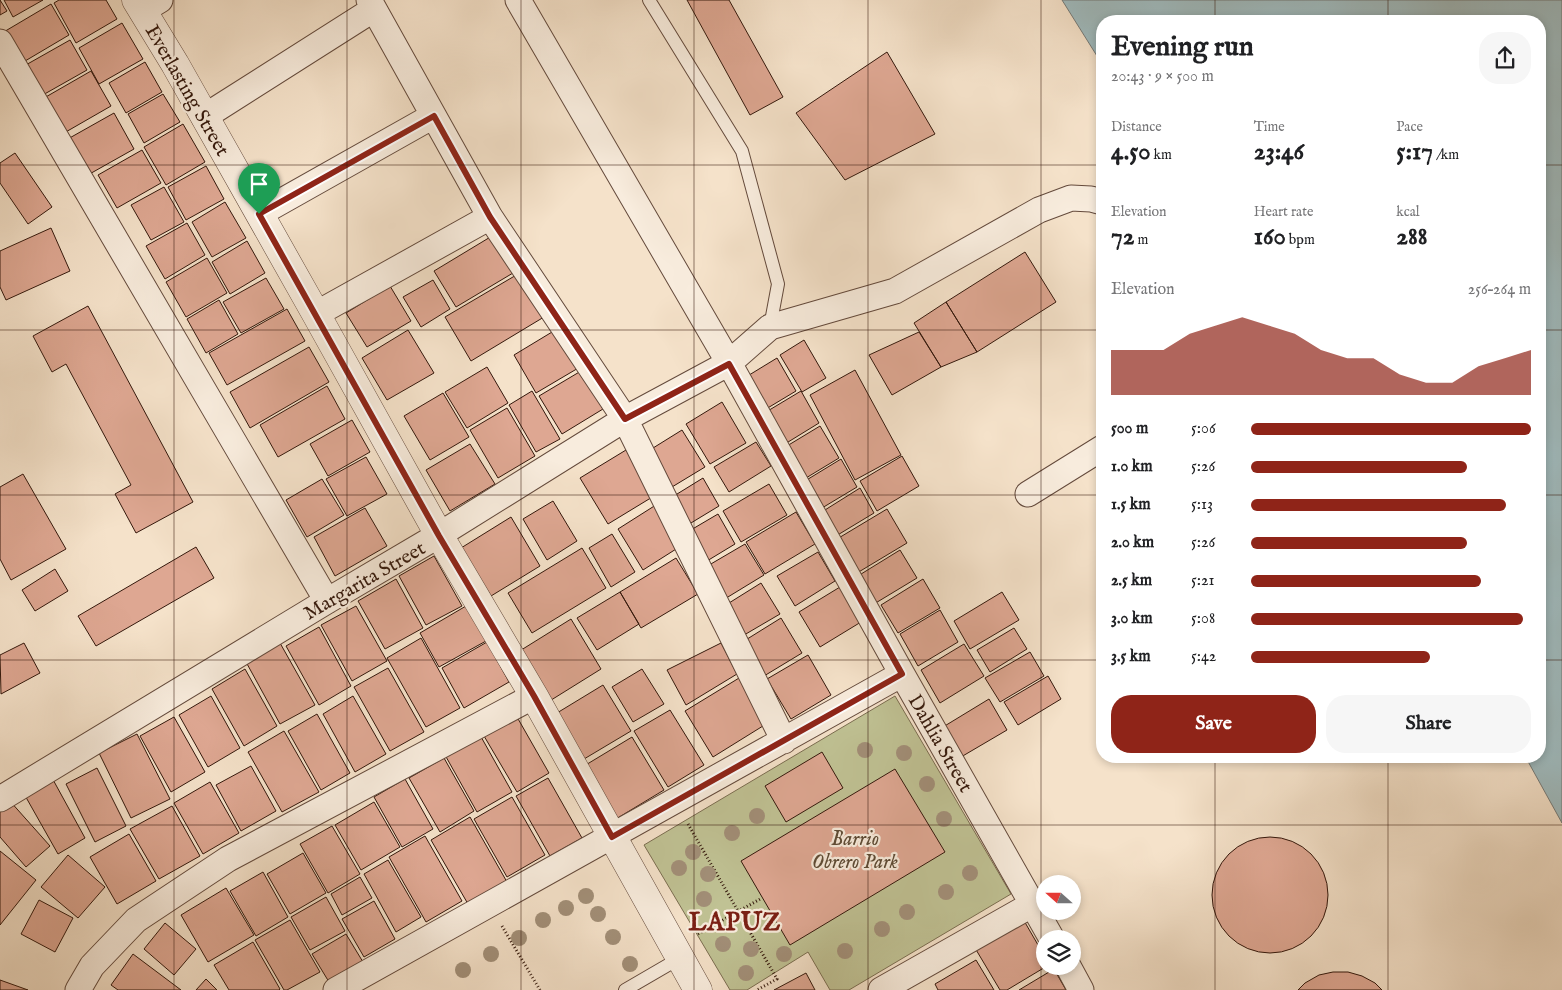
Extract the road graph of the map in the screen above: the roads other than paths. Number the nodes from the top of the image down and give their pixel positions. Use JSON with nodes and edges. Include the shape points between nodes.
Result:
{"nodes":[{"id":1,"x":518,"y":0,"type":"edge"},
{"id":2,"x":649,"y":0,"type":"edge"},
{"id":3,"x":146,"y":4,"type":"edge"},
{"id":4,"x":371,"y":5,"type":"edge"},
{"id":5,"x":0,"y":43,"type":"edge"},
{"id":6,"x":204,"y":116,"type":"junction"},
{"id":7,"x":434,"y":116,"type":"junction"},
{"id":8,"x":1096,"y":200,"type":"edge"},
{"id":9,"x":259,"y":214,"type":"junction"},
{"id":10,"x":490,"y":217,"type":"junction"},
{"id":11,"x":316,"y":314,"type":"junction"},
{"id":12,"x":770,"y":327,"type":"junction"},
{"id":13,"x":729,"y":364,"type":"junction"},
{"id":14,"x":625,"y":419,"type":"junction"},
{"id":15,"x":1096,"y":452,"type":"edge"},
{"id":16,"x":1028,"y":494,"type":"dead end"},
{"id":17,"x":439,"y":536,"type":"junction"},
{"id":18,"x":327,"y":601,"type":"junction"},
{"id":19,"x":902,"y":674,"type":"junction"},
{"id":20,"x":534,"y":696,"type":"junction"},
{"id":21,"x":784,"y":740,"type":"junction"},
{"id":22,"x":0,"y":798,"type":"edge"},
{"id":23,"x":612,"y":837,"type":"junction"},
{"id":24,"x":1033,"y":904,"type":"junction"},
{"id":25,"x":1047,"y":930,"type":"edge"},
{"id":26,"x":677,"y":953,"type":"junction"},
{"id":27,"x":1073,"y":975,"type":"edge"},
{"id":28,"x":78,"y":990,"type":"edge"},
{"id":29,"x":336,"y":990,"type":"edge"},
{"id":30,"x":625,"y":990,"type":"edge"},
{"id":31,"x":698,"y":990,"type":"edge"},
{"id":32,"x":882,"y":990,"type":"edge"},
{"id":33,"x":1081,"y":990,"type":"edge"}],
"edges":[{"from":1,"to":13,"type":"street","name":"Dahlia Street"},
{"from":2,"to":12,"type":"lane","via":[[742,151],[778,284]]},
{"from":3,"to":6,"type":"street","name":"Everlasting Street"},
{"from":4,"to":6,"type":"street"},
{"from":4,"to":7,"type":"street"},
{"from":5,"to":18,"type":"street"},
{"from":6,"to":9,"type":"street","name":"Everlasting Street"},
{"from":7,"to":9,"type":"street"},
{"from":7,"to":10,"type":"street"},
{"from":8,"to":12,"type":"street","via":[[1071,198],[1039,210],[896,290]]},
{"from":9,"to":11,"type":"street","name":"Everlasting Street"},
{"from":10,"to":11,"type":"street"},
{"from":10,"to":14,"type":"street"},
{"from":11,"to":17,"type":"street","name":"Everlasting Street"},
{"from":12,"to":13,"type":"street","name":"Margarita Street"},
{"from":13,"to":14,"type":"street","name":"Margarita Street"},
{"from":13,"to":19,"type":"street","name":"Dahlia Street"},
{"from":14,"to":17,"type":"street","name":"Margarita Street"},
{"from":14,"to":21,"type":"street"},
{"from":15,"to":16,"type":"street"},
{"from":17,"to":18,"type":"street","name":"Margarita Street"},
{"from":17,"to":20,"type":"street","name":"Everlasting Street"},
{"from":18,"to":22,"type":"street","name":"Margarita Street"},
{"from":19,"to":21,"type":"street"},
{"from":19,"to":24,"type":"street","name":"Dahlia Street"},
{"from":20,"to":23,"type":"street","name":"Everlasting Street"},
{"from":20,"to":28,"type":"street","via":[[228,859],[136,920],[92,966]]},
{"from":21,"to":23,"type":"street"},
{"from":23,"to":26,"type":"street","name":"Everlasting Street"},
{"from":23,"to":29,"type":"street"},
{"from":24,"to":25,"type":"street","name":"Dahlia Street"},
{"from":24,"to":32,"type":"street"},
{"from":26,"to":30,"type":"lane"},
{"from":26,"to":31,"type":"street","name":"Everlasting Street"},
{"from":27,"to":33,"type":"street"}]}
